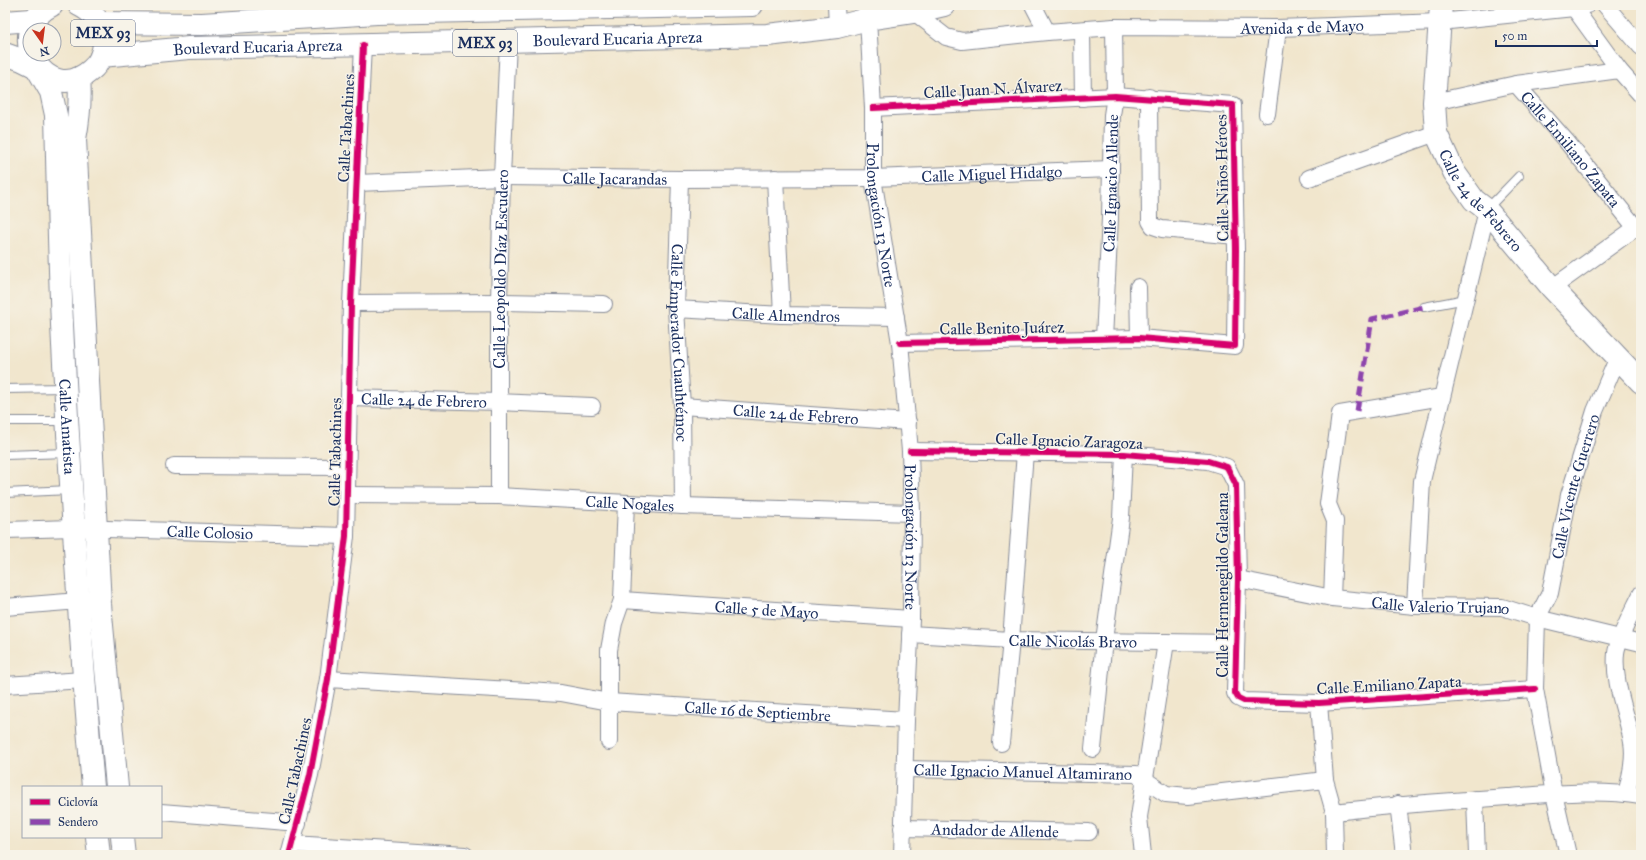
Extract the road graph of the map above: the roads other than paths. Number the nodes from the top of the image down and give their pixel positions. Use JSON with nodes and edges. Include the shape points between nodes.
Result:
{"nodes":[{"id":1,"x":752,"y":5,"type":"edge"},
{"id":2,"x":836,"y":5,"type":"edge"},
{"id":3,"x":944,"y":5,"type":"edge"},
{"id":4,"x":1033,"y":5,"type":"edge"},
{"id":5,"x":1605,"y":5,"type":"edge"},
{"id":6,"x":544,"y":7,"type":"edge"},
{"id":7,"x":1580,"y":7,"type":"edge"},
{"id":8,"x":380,"y":9,"type":"edge"},
{"id":9,"x":40,"y":11,"type":"edge"},
{"id":10,"x":88,"y":11,"type":"edge"},
{"id":11,"x":290,"y":11,"type":"edge"},
{"id":12,"x":867,"y":12,"type":"edge"},
{"id":13,"x":914,"y":12,"type":"junction"},
{"id":14,"x":1441,"y":13,"type":"edge"},
{"id":15,"x":5,"y":22,"type":"edge"},
{"id":16,"x":837,"y":27,"type":"junction"},
{"id":17,"x":1114,"y":27,"type":"junction"},
{"id":18,"x":1278,"y":28,"type":"junction"},
{"id":19,"x":1082,"y":31,"type":"junction"},
{"id":20,"x":1047,"y":32,"type":"junction"},
{"id":21,"x":508,"y":42,"type":"junction"},
{"id":22,"x":363,"y":45,"type":"junction"},
{"id":23,"x":1641,"y":47,"type":"edge"},
{"id":24,"x":5,"y":54,"type":"edge"},
{"id":25,"x":101,"y":56,"type":"junction"},
{"id":26,"x":37,"y":69,"type":"junction"},
{"id":27,"x":1619,"y":70,"type":"junction"},
{"id":28,"x":79,"y":78,"type":"junction"},
{"id":29,"x":1516,"y":84,"type":"junction"},
{"id":30,"x":1641,"y":95,"type":"edge"},
{"id":31,"x":1115,"y":96,"type":"junction"},
{"id":32,"x":1149,"y":97,"type":"junction"},
{"id":33,"x":1083,"y":98,"type":"junction"},
{"id":34,"x":1434,"y":102,"type":"junction"},
{"id":35,"x":873,"y":108,"type":"junction"},
{"id":36,"x":1267,"y":114,"type":"dead end"},
{"id":37,"x":1436,"y":133,"type":"junction"},
{"id":38,"x":1111,"y":169,"type":"junction"},
{"id":39,"x":1519,"y":176,"type":"dead end"},
{"id":40,"x":502,"y":177,"type":"junction"},
{"id":41,"x":775,"y":178,"type":"junction"},
{"id":42,"x":873,"y":178,"type":"junction"},
{"id":43,"x":1309,"y":178,"type":"dead end"},
{"id":44,"x":680,"y":179,"type":"junction"},
{"id":45,"x":356,"y":183,"type":"junction"},
{"id":46,"x":1486,"y":210,"type":"junction"},
{"id":47,"x":1638,"y":226,"type":"edge"},
{"id":48,"x":1236,"y":236,"type":"junction"},
{"id":49,"x":1138,"y":287,"type":"dead end"},
{"id":50,"x":1552,"y":288,"type":"junction"},
{"id":51,"x":1466,"y":299,"type":"junction"},
{"id":52,"x":499,"y":302,"type":"junction"},
{"id":53,"x":351,"y":303,"type":"junction"},
{"id":54,"x":604,"y":304,"type":"dead end"},
{"id":55,"x":1424,"y":307,"type":"dead end"},
{"id":56,"x":676,"y":310,"type":"junction"},
{"id":57,"x":782,"y":315,"type":"junction"},
{"id":58,"x":896,"y":317,"type":"junction"},
{"id":59,"x":1139,"y":338,"type":"junction"},
{"id":60,"x":1104,"y":339,"type":"junction"},
{"id":61,"x":900,"y":343,"type":"junction"},
{"id":62,"x":1235,"y":346,"type":"joint"},
{"id":63,"x":1618,"y":357,"type":"junction"},
{"id":64,"x":1641,"y":382,"type":"edge"},
{"id":65,"x":66,"y":388,"type":"junction"},
{"id":66,"x":5,"y":389,"type":"edge"},
{"id":67,"x":1442,"y":396,"type":"junction"},
{"id":68,"x":349,"y":398,"type":"junction"},
{"id":69,"x":499,"y":402,"type":"junction"},
{"id":70,"x":592,"y":406,"type":"dead end"},
{"id":71,"x":682,"y":406,"type":"junction"},
{"id":72,"x":5,"y":421,"type":"edge"},
{"id":73,"x":67,"y":421,"type":"junction"},
{"id":74,"x":908,"y":422,"type":"junction"},
{"id":75,"x":910,"y":452,"type":"junction"},
{"id":76,"x":1025,"y":452,"type":"junction"},
{"id":77,"x":69,"y":453,"type":"junction"},
{"id":78,"x":1124,"y":454,"type":"junction"},
{"id":79,"x":5,"y":455,"type":"edge"},
{"id":80,"x":174,"y":466,"type":"dead end"},
{"id":81,"x":347,"y":467,"type":"junction"},
{"id":82,"x":1226,"y":467,"type":"joint"},
{"id":83,"x":71,"y":490,"type":"junction"},
{"id":84,"x":5,"y":493,"type":"edge"},
{"id":85,"x":347,"y":495,"type":"junction"},
{"id":86,"x":499,"y":496,"type":"junction"},
{"id":87,"x":626,"y":503,"type":"junction"},
{"id":88,"x":683,"y":506,"type":"junction"},
{"id":89,"x":912,"y":513,"type":"junction"},
{"id":90,"x":73,"y":528,"type":"junction"},
{"id":91,"x":97,"y":529,"type":"junction"},
{"id":92,"x":5,"y":530,"type":"edge"},
{"id":93,"x":346,"y":536,"type":"junction"},
{"id":94,"x":1238,"y":579,"type":"junction"},
{"id":95,"x":1641,"y":594,"type":"edge"},
{"id":96,"x":1332,"y":598,"type":"junction"},
{"id":97,"x":622,"y":600,"type":"junction"},
{"id":98,"x":79,"y":601,"type":"junction"},
{"id":99,"x":1415,"y":606,"type":"junction"},
{"id":100,"x":5,"y":607,"type":"edge"},
{"id":101,"x":1537,"y":618,"type":"junction"},
{"id":102,"x":911,"y":627,"type":"junction"},
{"id":103,"x":1621,"y":638,"type":"junction"},
{"id":104,"x":1011,"y":640,"type":"junction"},
{"id":105,"x":1104,"y":640,"type":"junction"},
{"id":106,"x":1166,"y":642,"type":"junction"},
{"id":107,"x":1236,"y":643,"type":"junction"},
{"id":108,"x":1641,"y":643,"type":"edge"},
{"id":109,"x":328,"y":679,"type":"junction"},
{"id":110,"x":84,"y":680,"type":"junction"},
{"id":111,"x":5,"y":685,"type":"edge"},
{"id":112,"x":1535,"y":689,"type":"junction"},
{"id":113,"x":1244,"y":701,"type":"joint"},
{"id":114,"x":609,"y":702,"type":"junction"},
{"id":115,"x":1319,"y":703,"type":"junction"},
{"id":116,"x":906,"y":720,"type":"junction"},
{"id":117,"x":609,"y":742,"type":"dead end"},
{"id":118,"x":1001,"y":743,"type":"dead end"},
{"id":119,"x":1093,"y":749,"type":"dead end"},
{"id":120,"x":905,"y":769,"type":"junction"},
{"id":121,"x":1146,"y":780,"type":"junction"},
{"id":122,"x":1325,"y":780,"type":"junction"},
{"id":123,"x":93,"y":786,"type":"edge"},
{"id":124,"x":117,"y":786,"type":"edge"},
{"id":125,"x":1554,"y":794,"type":"junction"},
{"id":126,"x":1634,"y":795,"type":"edge"},
{"id":127,"x":1475,"y":799,"type":"junction"},
{"id":128,"x":1398,"y":804,"type":"junction"},
{"id":129,"x":162,"y":812,"type":"edge"},
{"id":130,"x":1334,"y":812,"type":"junction"},
{"id":131,"x":298,"y":823,"type":"junction"},
{"id":132,"x":902,"y":828,"type":"junction"},
{"id":133,"x":1089,"y":832,"type":"dead end"},
{"id":134,"x":97,"y":838,"type":"edge"},
{"id":135,"x":122,"y":838,"type":"edge"},
{"id":136,"x":291,"y":849,"type":"edge"},
{"id":137,"x":99,"y":855,"type":"edge"},
{"id":138,"x":124,"y":855,"type":"edge"},
{"id":139,"x":465,"y":855,"type":"edge"},
{"id":140,"x":902,"y":855,"type":"edge"},
{"id":141,"x":1143,"y":855,"type":"edge"},
{"id":142,"x":1335,"y":855,"type":"edge"},
{"id":143,"x":1404,"y":855,"type":"edge"},
{"id":144,"x":1477,"y":855,"type":"edge"},
{"id":145,"x":1568,"y":855,"type":"edge"}],
"edges":[{"from":1,"to":6,"type":"street","name":"Boulevard Eucaria Apreza","number":"MEX 93"},
{"from":2,"to":16,"type":"street"},
{"from":3,"to":13,"type":"street","number":"MEX 93"},
{"from":4,"to":20,"type":"street"},
{"from":5,"to":23,"type":"street"},
{"from":6,"to":8,"type":"street","name":"Boulevard Eucaria Apreza","number":"MEX 93"},
{"from":7,"to":14,"type":"street","name":"Avenida 5 de Mayo"},
{"from":7,"to":27,"type":"street"},
{"from":8,"to":11,"type":"street","name":"Boulevard Eucaria Apreza","number":"MEX 93"},
{"from":9,"to":15,"type":"street"},
{"from":9,"to":26,"type":"street","name":"Calle Amatista","via":[[28,29],[26,39],[26,49]]},
{"from":10,"to":11,"type":"street","name":"Boulevard Eucaria Apreza","number":"MEX 93","via":[[202,24]]},
{"from":10,"to":25,"type":"street","number":"MEX 93","via":[[103,34]]},
{"from":12,"to":13,"type":"street","number":"MEX 93"},
{"from":12,"to":16,"type":"street","name":"Boulevard Eucaria Apreza","number":"MEX 93"},
{"from":12,"to":35,"type":"street","name":"Prolongación 13 Norte"},
{"from":13,"to":20,"type":"street","name":"Avenida 5 de Mayo","via":[[946,37],[962,41]]},
{"from":14,"to":18,"type":"street","name":"Avenida 5 de Mayo"},
{"from":14,"to":34,"type":"street","name":"Calle 24 de Febrero"},
{"from":16,"to":21,"type":"street","name":"Boulevard Eucaria Apreza","number":"MEX 93","via":[[767,35]]},
{"from":17,"to":18,"type":"street","name":"Avenida 5 de Mayo"},
{"from":17,"to":19,"type":"street","name":"Avenida 5 de Mayo"},
{"from":17,"to":31,"type":"street","name":"Calle Ignacio Allende"},
{"from":18,"to":36,"type":"street"},
{"from":19,"to":20,"type":"street","name":"Avenida 5 de Mayo"},
{"from":19,"to":33,"type":"street"},
{"from":21,"to":22,"type":"street","name":"Boulevard Eucaria Apreza","number":"MEX 93"},
{"from":21,"to":40,"type":"street","name":"Calle Leopoldo Díaz Escudero"},
{"from":22,"to":25,"type":"street","name":"Boulevard Eucaria Apreza","number":"MEX 93","via":[[189,48]]},
{"from":22,"to":45,"type":"street","name":"Calle Tabachines"},
{"from":24,"to":26,"type":"street"},
{"from":25,"to":28,"type":"street","number":"MEX 93","via":[[92,69]]},
{"from":26,"to":28,"type":"street","via":[[58,80]]},
{"from":26,"to":65,"type":"street","name":"Calle Amatista","via":[[51,92],[56,115]]},
{"from":27,"to":29,"type":"street"},
{"from":27,"to":30,"type":"street"},
{"from":28,"to":91,"type":"street","name":"Calle Amatista","via":[[80,106],[75,139]]},
{"from":29,"to":34,"type":"street"},
{"from":29,"to":47,"type":"street","name":"Calle Emiliano Zapata"},
{"from":31,"to":32,"type":"street","name":"Calle Niños Héroes"},
{"from":31,"to":33,"type":"street","name":"Calle Juan N. Álvarez"},
{"from":31,"to":38,"type":"street","name":"Calle Ignacio Allende"},
{"from":32,"to":48,"type":"street","via":[[1150,221],[1153,226]]},
{"from":32,"to":48,"type":"street","name":"Calle Niños Héroes","via":[[1233,105]]},
{"from":33,"to":35,"type":"street","name":"Calle Juan N. Álvarez"},
{"from":34,"to":37,"type":"street","name":"Calle 24 de Febrero"},
{"from":35,"to":42,"type":"street","name":"Prolongación 13 Norte"},
{"from":37,"to":43,"type":"street"},
{"from":37,"to":46,"type":"street","name":"Calle 24 de Febrero","via":[[1454,172],[1474,200]]},
{"from":38,"to":42,"type":"street","name":"Calle Miguel Hidalgo"},
{"from":38,"to":60,"type":"street","name":"Calle Ignacio Allende"},
{"from":39,"to":46,"type":"lane"},
{"from":40,"to":44,"type":"street","name":"Calle Jacarandas"},
{"from":40,"to":45,"type":"street","name":"Calle Jacarandas"},
{"from":40,"to":52,"type":"street","name":"Calle Leopoldo Díaz Escudero"},
{"from":41,"to":42,"type":"street","name":"Calle Jacarandas"},
{"from":41,"to":44,"type":"street","name":"Calle Jacarandas"},
{"from":41,"to":57,"type":"street"},
{"from":42,"to":58,"type":"street","name":"Prolongación 13 Norte"},
{"from":44,"to":56,"type":"street","name":"Calle Emperador Cuauhtémoc"},
{"from":45,"to":53,"type":"street","name":"Calle Tabachines"},
{"from":46,"to":50,"type":"street","name":"Calle 24 de Febrero"},
{"from":46,"to":51,"type":"street"},
{"from":47,"to":50,"type":"street"},
{"from":48,"to":62,"type":"street","name":"Calle Niños Héroes"},
{"from":49,"to":59,"type":"street"},
{"from":50,"to":63,"type":"street","name":"Calle 24 de Febrero"},
{"from":51,"to":55,"type":"lane"},
{"from":51,"to":67,"type":"street"},
{"from":52,"to":53,"type":"street"},
{"from":52,"to":54,"type":"street"},
{"from":52,"to":69,"type":"street","name":"Calle Leopoldo Díaz Escudero"},
{"from":53,"to":68,"type":"street","name":"Calle Tabachines"},
{"from":56,"to":57,"type":"street","name":"Calle Almendros"},
{"from":56,"to":71,"type":"street","name":"Calle Emperador Cuauhtémoc"},
{"from":57,"to":58,"type":"street","name":"Calle Almendros"},
{"from":58,"to":61,"type":"street","name":"Prolongación 13 Norte"},
{"from":59,"to":60,"type":"street","name":"Calle Benito Juárez"},
{"from":59,"to":62,"type":"street","name":"Calle Benito Juárez"},
{"from":60,"to":61,"type":"street","name":"Calle Benito Juárez"},
{"from":61,"to":74,"type":"street","name":"Prolongación 13 Norte"},
{"from":63,"to":64,"type":"street","name":"Calle 24 de Febrero"},
{"from":63,"to":101,"type":"street","name":"Calle Vicente Guerrero","via":[[1595,411],[1569,495],[1550,593]]},
{"from":65,"to":66,"type":"lane"},
{"from":65,"to":73,"type":"street","name":"Calle Amatista"},
{"from":67,"to":96,"type":"street","via":[[1340,414],[1328,504],[1335,521]]},
{"from":67,"to":99,"type":"street","via":[[1422,481]]},
{"from":68,"to":69,"type":"street","name":"Calle 24 de Febrero"},
{"from":68,"to":81,"type":"street","name":"Calle Tabachines"},
{"from":69,"to":70,"type":"street","name":"Calle 24 de Febrero"},
{"from":69,"to":86,"type":"street","name":"Calle Leopoldo Díaz Escudero"},
{"from":71,"to":74,"type":"street","name":"Calle 24 de Febrero"},
{"from":71,"to":88,"type":"street","name":"Calle Emperador Cuauhtémoc"},
{"from":72,"to":73,"type":"lane"},
{"from":73,"to":77,"type":"street","name":"Calle Amatista"},
{"from":74,"to":75,"type":"street","name":"Prolongación 13 Norte"},
{"from":75,"to":76,"type":"street","name":"Calle Ignacio Zaragoza"},
{"from":75,"to":89,"type":"street","name":"Prolongación 13 Norte"},
{"from":76,"to":78,"type":"street","name":"Calle Ignacio Zaragoza"},
{"from":76,"to":104,"type":"street"},
{"from":77,"to":79,"type":"lane"},
{"from":77,"to":83,"type":"street","name":"Calle Amatista"},
{"from":78,"to":82,"type":"street","name":"Calle Ignacio Zaragoza","via":[[1208,461]]},
{"from":78,"to":105,"type":"street","via":[[1121,518]]},
{"from":80,"to":81,"type":"street"},
{"from":81,"to":85,"type":"street","name":"Calle Tabachines"},
{"from":82,"to":94,"type":"street","name":"Calle Hermenegildo Galeana","via":[[1236,485]]},
{"from":83,"to":84,"type":"lane"},
{"from":83,"to":90,"type":"street","name":"Calle Amatista"},
{"from":85,"to":86,"type":"street","name":"Calle Nogales"},
{"from":85,"to":93,"type":"street","name":"Calle Tabachines"},
{"from":86,"to":87,"type":"street","name":"Calle Nogales"},
{"from":87,"to":88,"type":"street","name":"Calle Nogales"},
{"from":87,"to":97,"type":"street"},
{"from":88,"to":89,"type":"street","name":"Calle Nogales"},
{"from":89,"to":102,"type":"street","name":"Prolongación 13 Norte"},
{"from":90,"to":91,"type":"street","name":"Calle Colosio"},
{"from":90,"to":92,"type":"street","name":"Calle Colosio"},
{"from":90,"to":98,"type":"street","name":"Calle Amatista"},
{"from":91,"to":93,"type":"street","name":"Calle Colosio"},
{"from":91,"to":124,"type":"street","name":"Calle Amatista","via":[[100,604]]},
{"from":93,"to":109,"type":"street","name":"Calle Tabachines"},
{"from":94,"to":96,"type":"street","name":"Calle Valerio Trujano"},
{"from":94,"to":107,"type":"street","name":"Calle Hermenegildo Galeana"},
{"from":95,"to":103,"type":"street"},
{"from":96,"to":99,"type":"street","name":"Calle Valerio Trujano"},
{"from":97,"to":102,"type":"street","name":"Calle 5 de Mayo"},
{"from":97,"to":114,"type":"street","via":[[609,650]]},
{"from":98,"to":100,"type":"street"},
{"from":98,"to":110,"type":"street","name":"Calle Amatista"},
{"from":99,"to":101,"type":"street","name":"Calle Valerio Trujano","via":[[1502,607]]},
{"from":101,"to":103,"type":"street","name":"Calle Valerio Trujano"},
{"from":101,"to":112,"type":"street"},
{"from":102,"to":104,"type":"street","name":"Calle Nicolás Bravo"},
{"from":102,"to":116,"type":"street","name":"Prolongación 13 Norte"},
{"from":103,"to":108,"type":"street","name":"Calle Valerio Trujano"},
{"from":103,"to":126,"type":"street","via":[[1616,651],[1616,668],[1618,687],[1633,744]]},
{"from":104,"to":105,"type":"street","name":"Calle Nicolás Bravo"},
{"from":104,"to":118,"type":"street"},
{"from":105,"to":106,"type":"street","name":"Calle Nicolás Bravo"},
{"from":105,"to":119,"type":"street"},
{"from":106,"to":107,"type":"street","name":"Calle Nicolás Bravo"},
{"from":106,"to":121,"type":"street"},
{"from":107,"to":113,"type":"street","name":"Calle Hermenegildo Galeana","via":[[1235,692],[1238,698]]},
{"from":109,"to":114,"type":"street","name":"Calle 16 de Septiembre","via":[[561,693]]},
{"from":109,"to":131,"type":"street","name":"Calle Tabachines"},
{"from":110,"to":111,"type":"street"},
{"from":110,"to":123,"type":"street","name":"Calle Amatista"},
{"from":112,"to":115,"type":"street","name":"Calle Emiliano Zapata"},
{"from":112,"to":125,"type":"street"},
{"from":113,"to":115,"type":"street","name":"Calle Emiliano Zapata"},
{"from":114,"to":116,"type":"street","name":"Calle 16 de Septiembre"},
{"from":114,"to":117,"type":"street"},
{"from":115,"to":122,"type":"street"},
{"from":116,"to":120,"type":"street","name":"Prolongación 13 Norte"},
{"from":120,"to":121,"type":"street","name":"Calle Ignacio Manuel Altamirano","via":[[1136,774]]},
{"from":120,"to":132,"type":"street","name":"Prolongación 13 Norte"},
{"from":121,"to":122,"type":"street","name":"Calle Ignacio Manuel Altamirano","via":[[1166,794],[1188,796]]},
{"from":121,"to":141,"type":"street","via":[[1140,817]]},
{"from":122,"to":130,"type":"street"},
{"from":125,"to":126,"type":"street"},
{"from":125,"to":127,"type":"street"},
{"from":125,"to":145,"type":"street"},
{"from":127,"to":128,"type":"street"},
{"from":127,"to":144,"type":"street"},
{"from":128,"to":130,"type":"street"},
{"from":128,"to":143,"type":"street"},
{"from":129,"to":131,"type":"street"},
{"from":130,"to":142,"type":"street"},
{"from":131,"to":136,"type":"street","name":"Calle Tabachines"},
{"from":132,"to":133,"type":"street","name":"Andador de Allende"},
{"from":132,"to":140,"type":"street","name":"Prolongación 13 Norte"},
{"from":134,"to":137,"type":"street"},
{"from":135,"to":138,"type":"street"},
{"from":136,"to":139,"type":"street","via":[[427,851]]}]}
